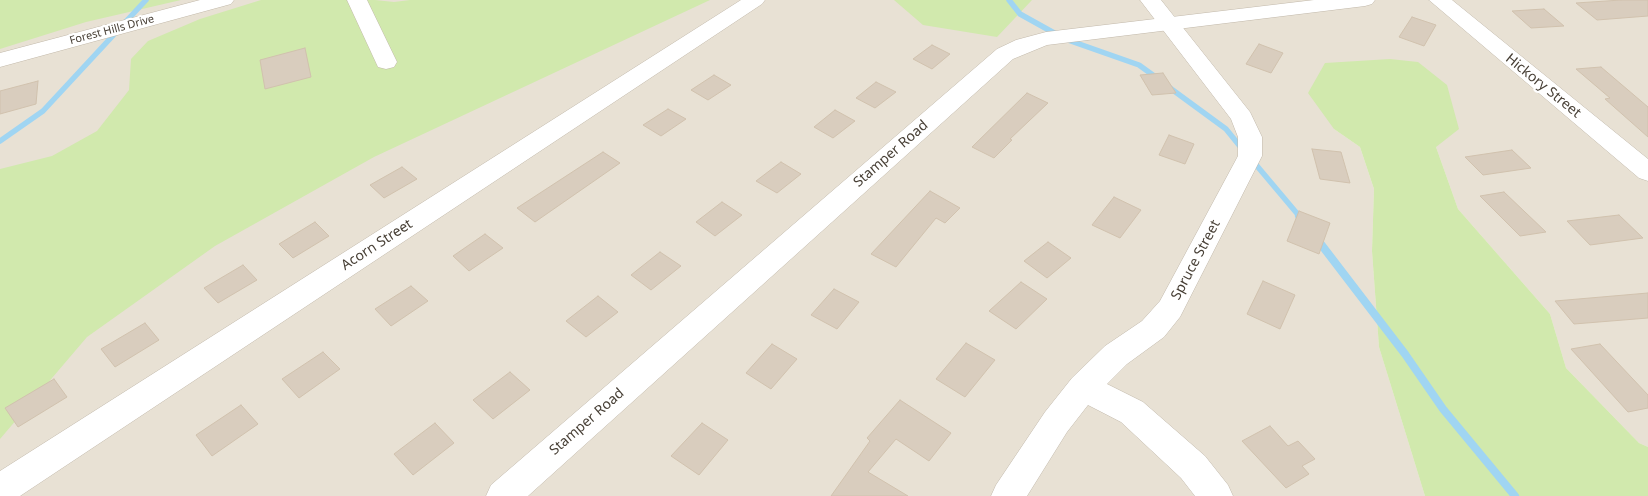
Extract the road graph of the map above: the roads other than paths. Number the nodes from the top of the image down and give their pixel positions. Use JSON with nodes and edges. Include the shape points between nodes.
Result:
{"nodes":[{"id":1,"x":224,"y":0,"type":"edge"},
{"id":2,"x":357,"y":0,"type":"edge"},
{"id":3,"x":755,"y":0,"type":"edge"},
{"id":4,"x":1150,"y":0,"type":"edge"},
{"id":5,"x":1365,"y":0,"type":"edge"},
{"id":6,"x":1439,"y":0,"type":"edge"},
{"id":7,"x":1169,"y":24,"type":"junction"},
{"id":8,"x":0,"y":60,"type":"edge"},
{"id":9,"x":386,"y":62,"type":"dead end"},
{"id":10,"x":1648,"y":172,"type":"edge"},
{"id":11,"x":1083,"y":387,"type":"junction"},
{"id":12,"x":0,"y":490,"type":"edge"},
{"id":13,"x":503,"y":496,"type":"edge"},
{"id":14,"x":1008,"y":496,"type":"edge"},
{"id":15,"x":1216,"y":496,"type":"edge"}],
"edges":[{"from":1,"to":8,"type":"street","name":"Forest Hills Drive"},
{"from":2,"to":9,"type":"street"},
{"from":3,"to":12,"type":"street","name":"Acorn Street"},
{"from":4,"to":7,"type":"street","name":"Spruce Street"},
{"from":5,"to":7,"type":"street","name":"Stamper Road"},
{"from":6,"to":10,"type":"street","name":"Hickory Street"},
{"from":7,"to":11,"type":"street","name":"Spruce Street","via":[[1242,117],[1250,138],[1250,156],[1170,309],[1153,329],[1116,355]]},
{"from":7,"to":13,"type":"street","name":"Stamper Road","via":[[1046,39],[1024,44],[1005,54]]},
{"from":11,"to":14,"type":"street","name":"Spruce Street"},
{"from":11,"to":15,"type":"street","via":[[1132,412],[1192,466]]}]}
